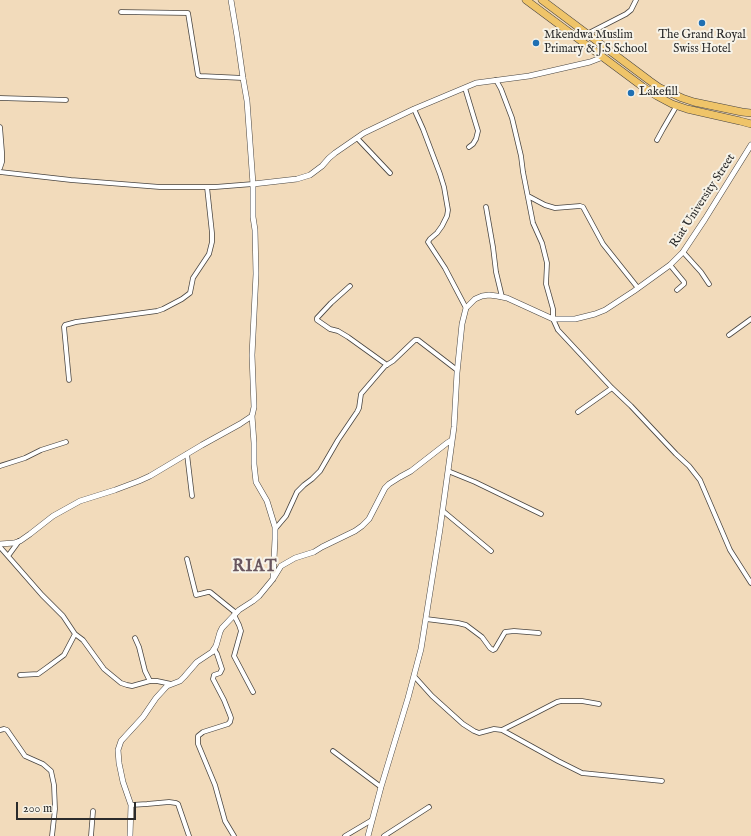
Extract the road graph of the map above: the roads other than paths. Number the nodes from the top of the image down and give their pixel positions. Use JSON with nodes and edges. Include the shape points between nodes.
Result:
{"nodes":[{"id":1,"x":231,"y":0,"type":"edge"},
{"id":2,"x":526,"y":0,"type":"edge"},
{"id":3,"x":542,"y":0,"type":"edge"},
{"id":4,"x":636,"y":0,"type":"edge"},
{"id":5,"x":121,"y":12,"type":"dead end"},
{"id":6,"x":586,"y":34,"type":"junction"},
{"id":7,"x":603,"y":57,"type":"junction"},
{"id":8,"x":243,"y":78,"type":"junction"},
{"id":9,"x":496,"y":80,"type":"junction"},
{"id":10,"x":465,"y":88,"type":"junction"},
{"id":11,"x":0,"y":98,"type":"edge"},
{"id":12,"x":66,"y":100,"type":"dead end"},
{"id":13,"x":677,"y":105,"type":"junction"},
{"id":14,"x":414,"y":109,"type":"junction"},
{"id":15,"x":751,"y":113,"type":"edge"},
{"id":16,"x":751,"y":120,"type":"edge"},
{"id":17,"x":751,"y":125,"type":"edge"},
{"id":18,"x":0,"y":127,"type":"edge"},
{"id":19,"x":356,"y":138,"type":"junction"},
{"id":20,"x":657,"y":140,"type":"dead end"},
{"id":21,"x":751,"y":145,"type":"edge"},
{"id":22,"x":469,"y":146,"type":"dead end"},
{"id":23,"x":0,"y":168,"type":"edge"},
{"id":24,"x":0,"y":172,"type":"edge"},
{"id":25,"x":390,"y":173,"type":"dead end"},
{"id":26,"x":253,"y":184,"type":"junction"},
{"id":27,"x":207,"y":187,"type":"junction"},
{"id":28,"x":528,"y":196,"type":"junction"},
{"id":29,"x":486,"y":207,"type":"dead end"},
{"id":30,"x":683,"y":252,"type":"junction"},
{"id":31,"x":670,"y":265,"type":"junction"},
{"id":32,"x":709,"y":284,"type":"dead end"},
{"id":33,"x":350,"y":286,"type":"dead end"},
{"id":34,"x":638,"y":288,"type":"junction"},
{"id":35,"x":677,"y":290,"type":"dead end"},
{"id":36,"x":502,"y":297,"type":"junction"},
{"id":37,"x":466,"y":308,"type":"junction"},
{"id":38,"x":553,"y":319,"type":"junction"},
{"id":39,"x":751,"y":320,"type":"edge"},
{"id":40,"x":730,"y":335,"type":"dead end"},
{"id":41,"x":387,"y":365,"type":"junction"},
{"id":42,"x":457,"y":370,"type":"junction"},
{"id":43,"x":69,"y":380,"type":"dead end"},
{"id":44,"x":612,"y":388,"type":"junction"},
{"id":45,"x":578,"y":412,"type":"dead end"},
{"id":46,"x":252,"y":416,"type":"junction"},
{"id":47,"x":452,"y":440,"type":"junction"},
{"id":48,"x":66,"y":442,"type":"dead end"},
{"id":49,"x":187,"y":454,"type":"junction"},
{"id":50,"x":0,"y":466,"type":"edge"},
{"id":51,"x":448,"y":471,"type":"junction"},
{"id":52,"x":192,"y":496,"type":"dead end"},
{"id":53,"x":443,"y":511,"type":"junction"},
{"id":54,"x":541,"y":514,"type":"dead end"},
{"id":55,"x":275,"y":529,"type":"junction"},
{"id":56,"x":20,"y":541,"type":"junction"},
{"id":57,"x":0,"y":544,"type":"edge"},
{"id":58,"x":0,"y":547,"type":"edge"},
{"id":59,"x":491,"y":551,"type":"dead end"},
{"id":60,"x":8,"y":556,"type":"junction"},
{"id":61,"x":187,"y":559,"type":"dead end"},
{"id":62,"x":272,"y":579,"type":"junction"},
{"id":63,"x":751,"y":583,"type":"edge"},
{"id":64,"x":235,"y":614,"type":"junction"},
{"id":65,"x":426,"y":619,"type":"junction"},
{"id":66,"x":539,"y":633,"type":"dead end"},
{"id":67,"x":75,"y":634,"type":"junction"},
{"id":68,"x":135,"y":638,"type":"dead end"},
{"id":69,"x":214,"y":649,"type":"junction"},
{"id":70,"x":20,"y":675,"type":"dead end"},
{"id":71,"x":414,"y":676,"type":"junction"},
{"id":72,"x":150,"y":681,"type":"junction"},
{"id":73,"x":171,"y":684,"type":"junction"},
{"id":74,"x":253,"y":692,"type":"dead end"},
{"id":75,"x":599,"y":704,"type":"dead end"},
{"id":76,"x":0,"y":730,"type":"edge"},
{"id":77,"x":502,"y":730,"type":"junction"},
{"id":78,"x":332,"y":751,"type":"dead end"},
{"id":79,"x":662,"y":781,"type":"dead end"},
{"id":80,"x":381,"y":787,"type":"junction"},
{"id":81,"x":131,"y":805,"type":"junction"},
{"id":82,"x":429,"y":807,"type":"dead end"},
{"id":83,"x":93,"y":811,"type":"dead end"},
{"id":84,"x":372,"y":820,"type":"junction"},
{"id":85,"x":52,"y":836,"type":"edge"},
{"id":86,"x":91,"y":836,"type":"edge"},
{"id":87,"x":130,"y":836,"type":"edge"},
{"id":88,"x":189,"y":836,"type":"edge"},
{"id":89,"x":234,"y":836,"type":"edge"},
{"id":90,"x":345,"y":836,"type":"edge"},
{"id":91,"x":368,"y":836,"type":"edge"},
{"id":92,"x":384,"y":836,"type":"edge"}],
"edges":[{"from":1,"to":8,"type":"street"},
{"from":2,"to":7,"type":"highway"},
{"from":3,"to":6,"type":"highway"},
{"from":4,"to":6,"type":"street","via":[[626,14]]},
{"from":5,"to":8,"type":"street","via":[[188,13],[198,75]]},
{"from":6,"to":15,"type":"highway","via":[[660,88],[694,102]]},
{"from":7,"to":9,"type":"street","via":[[584,64],[529,76]]},
{"from":7,"to":13,"type":"highway","via":[[658,96]]},
{"from":8,"to":26,"type":"street"},
{"from":9,"to":10,"type":"street","via":[[476,83]]},
{"from":9,"to":28,"type":"street","via":[[512,118]]},
{"from":10,"to":14,"type":"street"},
{"from":10,"to":22,"type":"street","via":[[478,131],[476,139]]},
{"from":11,"to":12,"type":"street"},
{"from":13,"to":17,"type":"highway"},
{"from":13,"to":20,"type":"street"},
{"from":14,"to":19,"type":"street"},
{"from":14,"to":37,"type":"street","via":[[440,174],[448,210],[442,226],[428,242]]},
{"from":16,"to":17,"type":"highway"},
{"from":18,"to":23,"type":"street"},
{"from":19,"to":25,"type":"street"},
{"from":19,"to":26,"type":"street","via":[[310,175]]},
{"from":21,"to":30,"type":"street","name":"Riat University Street"},
{"from":24,"to":27,"type":"street","via":[[114,184]]},
{"from":26,"to":27,"type":"street"},
{"from":26,"to":46,"type":"street","via":[[256,274]]},
{"from":27,"to":43,"type":"street","via":[[212,242],[209,254],[193,278],[190,293],[156,311],[65,325]]},
{"from":28,"to":34,"type":"street","via":[[545,206],[583,207],[603,244]]},
{"from":28,"to":38,"type":"street","via":[[547,264],[546,282]]},
{"from":29,"to":36,"type":"street"},
{"from":30,"to":31,"type":"street","name":"Riat University Street"},
{"from":30,"to":32,"type":"street"},
{"from":31,"to":34,"type":"street","name":"Riat University Street"},
{"from":31,"to":35,"type":"street","via":[[684,282]]},
{"from":33,"to":41,"type":"street","via":[[317,320],[348,337]]},
{"from":34,"to":38,"type":"street","name":"Riat University Street","via":[[595,314],[575,319]]},
{"from":36,"to":37,"type":"street","name":"Riat University Street","via":[[482,296]]},
{"from":36,"to":38,"type":"street","name":"Riat University Street"},
{"from":37,"to":42,"type":"street"},
{"from":38,"to":44,"type":"street","via":[[562,335]]},
{"from":39,"to":40,"type":"street"},
{"from":41,"to":42,"type":"street","via":[[416,340]]},
{"from":41,"to":55,"type":"street","via":[[362,394],[357,412],[320,471],[297,492],[286,516]]},
{"from":42,"to":47,"type":"street"},
{"from":44,"to":45,"type":"street"},
{"from":44,"to":63,"type":"street","via":[[700,480],[730,550]]},
{"from":46,"to":49,"type":"street"},
{"from":46,"to":55,"type":"street","via":[[256,482],[267,500]]},
{"from":47,"to":51,"type":"street"},
{"from":47,"to":62,"type":"street","via":[[389,484],[369,519],[356,532],[283,564]]},
{"from":48,"to":50,"type":"street"},
{"from":49,"to":52,"type":"street"},
{"from":49,"to":56,"type":"street","via":[[139,481],[80,501],[53,516]]},
{"from":51,"to":53,"type":"street"},
{"from":51,"to":54,"type":"street"},
{"from":53,"to":59,"type":"street"},
{"from":53,"to":65,"type":"street"},
{"from":55,"to":62,"type":"street"},
{"from":56,"to":57,"type":"street"},
{"from":56,"to":60,"type":"street"},
{"from":58,"to":60,"type":"street"},
{"from":60,"to":67,"type":"street"},
{"from":61,"to":64,"type":"street","via":[[196,595],[210,592]]},
{"from":62,"to":64,"type":"street","via":[[259,596]]},
{"from":64,"to":69,"type":"street","via":[[220,632]]},
{"from":64,"to":74,"type":"street","via":[[241,631],[234,656]]},
{"from":65,"to":66,"type":"street","via":[[466,625],[494,650],[506,632]]},
{"from":65,"to":71,"type":"street"},
{"from":67,"to":70,"type":"street","via":[[64,655],[38,674]]},
{"from":67,"to":72,"type":"street","via":[[83,640],[104,669],[121,683],[132,686]]},
{"from":68,"to":72,"type":"street","via":[[144,671]]},
{"from":69,"to":73,"type":"street","via":[[197,662],[180,681]]},
{"from":69,"to":89,"type":"street","via":[[222,669],[213,679],[231,718],[228,724],[203,732],[198,736],[198,744],[215,785],[225,821]]},
{"from":71,"to":77,"type":"street","via":[[432,696],[471,730],[478,733]]},
{"from":71,"to":80,"type":"street"},
{"from":72,"to":73,"type":"street"},
{"from":73,"to":81,"type":"street","via":[[156,698],[122,741],[118,750],[123,782]]},
{"from":75,"to":77,"type":"street","via":[[582,701],[556,702]]},
{"from":76,"to":85,"type":"street","via":[[6,729],[25,756],[51,771],[54,785]]},
{"from":77,"to":79,"type":"street","via":[[582,773]]},
{"from":78,"to":80,"type":"street"},
{"from":80,"to":84,"type":"street"},
{"from":81,"to":87,"type":"street"},
{"from":81,"to":88,"type":"street","via":[[169,802],[178,804]]},
{"from":82,"to":92,"type":"street"},
{"from":83,"to":86,"type":"street"},
{"from":84,"to":90,"type":"street"},
{"from":84,"to":91,"type":"street"}]}
